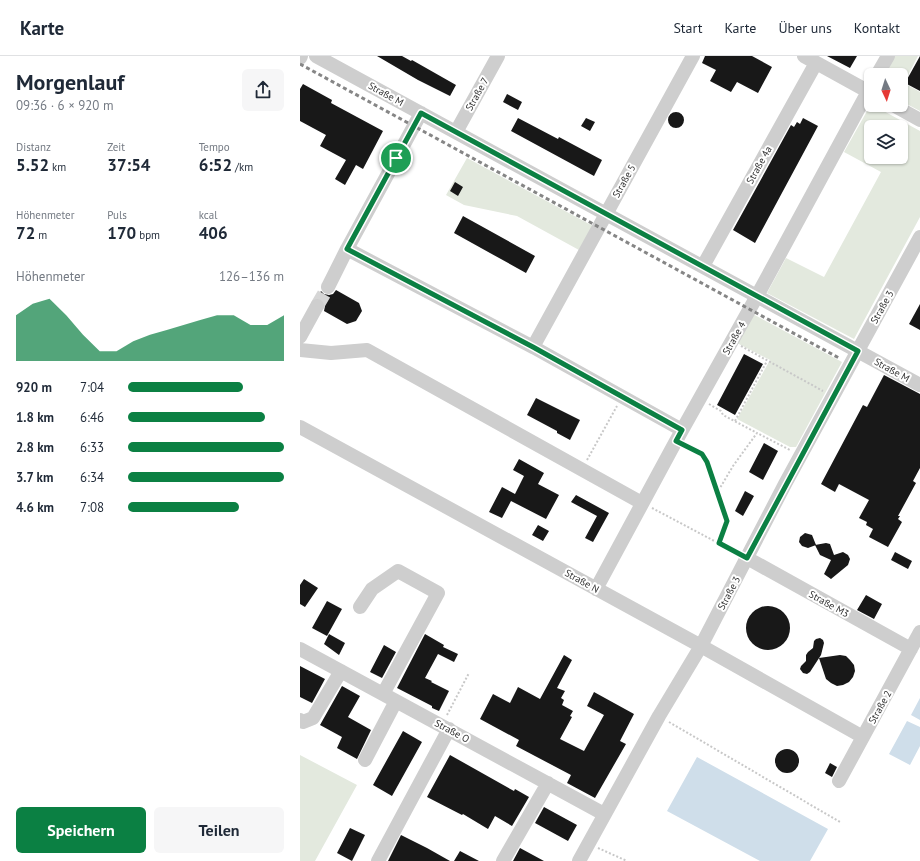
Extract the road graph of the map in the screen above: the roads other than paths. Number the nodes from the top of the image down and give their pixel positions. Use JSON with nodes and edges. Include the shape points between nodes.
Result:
{"nodes":[{"id":1,"x":316,"y":56,"type":"edge"},
{"id":2,"x":498,"y":56,"type":"edge"},
{"id":3,"x":693,"y":56,"type":"edge"},
{"id":4,"x":804,"y":56,"type":"edge"},
{"id":5,"x":888,"y":56,"type":"edge"},
{"id":6,"x":816,"y":63,"type":"junction"},
{"id":7,"x":881,"y":68,"type":"edge"},
{"id":8,"x":864,"y":87,"type":"edge"},
{"id":9,"x":864,"y":101,"type":"edge"},
{"id":10,"x":906,"y":112,"type":"edge"},
{"id":11,"x":421,"y":113,"type":"junction"},
{"id":12,"x":920,"y":120,"type":"edge"},
{"id":13,"x":456,"y":132,"type":"junction"},
{"id":14,"x":606,"y":214,"type":"junction"},
{"id":15,"x":920,"y":237,"type":"edge"},
{"id":16,"x":347,"y":249,"type":"junction"},
{"id":17,"x":703,"y":266,"type":"junction"},
{"id":18,"x":328,"y":287,"type":"tunnel mouth"},
{"id":19,"x":757,"y":296,"type":"junction"},
{"id":20,"x":317,"y":306,"type":"tunnel mouth"},
{"id":21,"x":300,"y":337,"type":"edge"},
{"id":22,"x":533,"y":347,"type":"junction"},
{"id":23,"x":300,"y":350,"type":"edge"},
{"id":24,"x":858,"y":351,"type":"junction"},
{"id":25,"x":920,"y":385,"type":"edge"},
{"id":26,"x":300,"y":428,"type":"edge"},
{"id":27,"x":679,"y":436,"type":"junction"},
{"id":28,"x":642,"y":503,"type":"junction"},
{"id":29,"x":747,"y":558,"type":"junction"},
{"id":30,"x":596,"y":589,"type":"junction"},
{"id":31,"x":360,"y":607,"type":"dead end"},
{"id":32,"x":920,"y":632,"type":"edge"},
{"id":33,"x":700,"y":646,"type":"junction"},
{"id":34,"x":300,"y":649,"type":"edge"},
{"id":35,"x":911,"y":649,"type":"junction"},
{"id":36,"x":341,"y":671,"type":"junction"},
{"id":37,"x":390,"y":697,"type":"junction"},
{"id":38,"x":300,"y":720,"type":"edge"},
{"id":39,"x":445,"y":727,"type":"junction"},
{"id":40,"x":863,"y":737,"type":"junction"},
{"id":41,"x":364,"y":760,"type":"dead end"},
{"id":42,"x":839,"y":781,"type":"dead end"},
{"id":43,"x":548,"y":783,"type":"junction"},
{"id":44,"x":604,"y":814,"type":"junction"},
{"id":45,"x":378,"y":861,"type":"edge"},
{"id":46,"x":503,"y":861,"type":"edge"},
{"id":47,"x":579,"y":861,"type":"edge"}],
"edges":[{"from":1,"to":11,"type":"lane","name":"Straße M"},
{"from":2,"to":13,"type":"lane","name":"Straße 7"},
{"from":3,"to":14,"type":"lane","name":"Straße 5"},
{"from":4,"to":6,"type":"lane"},
{"from":5,"to":7,"type":"lane"},
{"from":6,"to":8,"type":"lane"},
{"from":6,"to":17,"type":"lane","name":"Straße 4a"},
{"from":9,"to":19,"type":"lane","name":"Straße 4"},
{"from":10,"to":12,"type":"lane"},
{"from":11,"to":13,"type":"lane","name":"Straße M"},
{"from":11,"to":16,"type":"lane"},
{"from":13,"to":14,"type":"lane","name":"Straße M"},
{"from":14,"to":17,"type":"lane","name":"Straße M"},
{"from":14,"to":22,"type":"lane","name":"Straße 5"},
{"from":15,"to":24,"type":"lane","name":"Straße 3"},
{"from":16,"to":18,"type":"lane"},
{"from":16,"to":22,"type":"lane"},
{"from":17,"to":19,"type":"lane","name":"Straße M"},
{"from":19,"to":24,"type":"lane","name":"Straße M"},
{"from":19,"to":27,"type":"lane","name":"Straße 4"},
{"from":20,"to":21,"type":"lane"},
{"from":22,"to":27,"type":"lane","via":[[622,397]]},
{"from":23,"to":28,"type":"lane","via":[[331,353],[367,350]]},
{"from":24,"to":25,"type":"lane","name":"Straße M"},
{"from":24,"to":29,"type":"lane","name":"Straße 3"},
{"from":26,"to":30,"type":"lane","name":"Straße N"},
{"from":27,"to":28,"type":"lane","name":"Straße 4"},
{"from":28,"to":30,"type":"lane","name":"Straße 4"},
{"from":29,"to":33,"type":"lane","name":"Straße 3"},
{"from":29,"to":35,"type":"lane","name":"Straße M3"},
{"from":30,"to":33,"type":"lane","name":"Straße N"},
{"from":31,"to":37,"type":"lane","via":[[372,588],[398,570],[438,593]]},
{"from":32,"to":35,"type":"lane","name":"Straße 2"},
{"from":33,"to":40,"type":"lane","name":"Straße N"},
{"from":33,"to":44,"type":"lane","name":"Straße 3"},
{"from":34,"to":36,"type":"lane","name":"Straße O"},
{"from":35,"to":40,"type":"lane","name":"Straße 2"},
{"from":36,"to":37,"type":"lane","name":"Straße O"},
{"from":36,"to":38,"type":"lane","via":[[313,718],[303,722]]},
{"from":37,"to":39,"type":"lane","name":"Straße O"},
{"from":37,"to":41,"type":"lane"},
{"from":39,"to":43,"type":"lane","name":"Straße O"},
{"from":39,"to":45,"type":"lane"},
{"from":40,"to":42,"type":"lane","name":"Straße 2"},
{"from":43,"to":44,"type":"lane","name":"Straße O"},
{"from":43,"to":46,"type":"lane"},
{"from":44,"to":47,"type":"lane","name":"Straße 3"}]}
